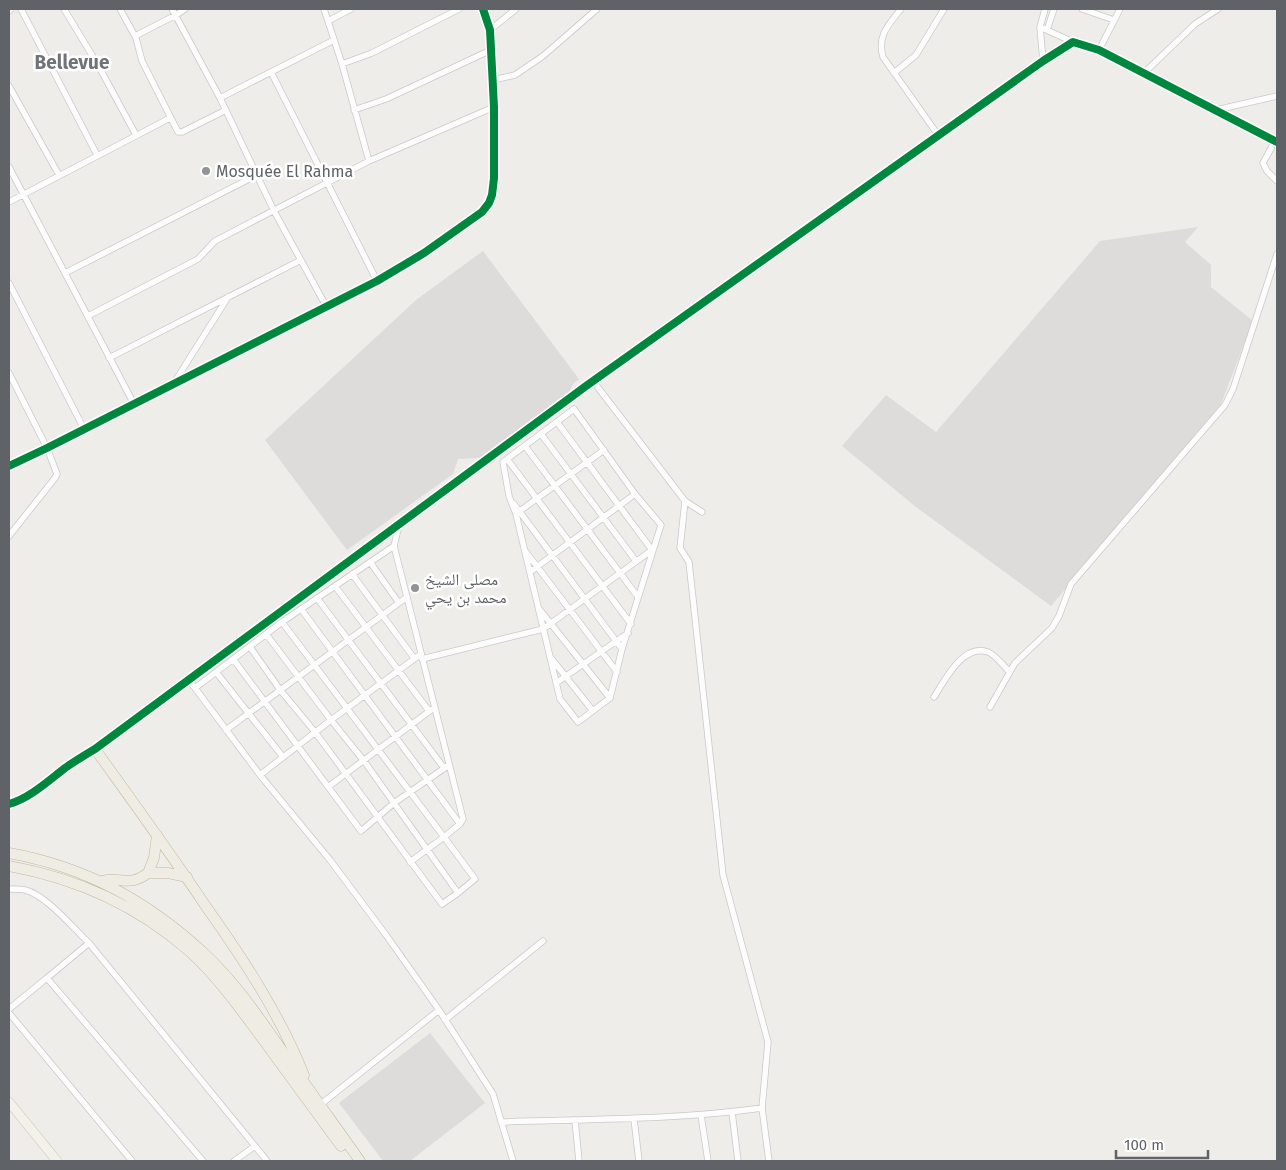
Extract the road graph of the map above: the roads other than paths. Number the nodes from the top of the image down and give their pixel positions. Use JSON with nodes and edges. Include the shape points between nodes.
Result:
{"nodes":[{"id":1,"x":21,"y":9,"type":"edge"},
{"id":2,"x":64,"y":9,"type":"edge"},
{"id":3,"x":120,"y":9,"type":"edge"},
{"id":4,"x":172,"y":9,"type":"edge"},
{"id":5,"x":185,"y":9,"type":"edge"},
{"id":6,"x":324,"y":9,"type":"edge"},
{"id":7,"x":352,"y":9,"type":"edge"},
{"id":8,"x":459,"y":9,"type":"edge"},
{"id":9,"x":484,"y":9,"type":"edge"},
{"id":10,"x":516,"y":9,"type":"edge"},
{"id":11,"x":597,"y":9,"type":"edge"},
{"id":12,"x":901,"y":9,"type":"edge"},
{"id":13,"x":944,"y":9,"type":"edge"},
{"id":14,"x":1046,"y":9,"type":"edge"},
{"id":15,"x":1054,"y":9,"type":"edge"},
{"id":16,"x":1082,"y":9,"type":"edge"},
{"id":17,"x":1120,"y":9,"type":"edge"},
{"id":18,"x":1218,"y":9,"type":"edge"},
{"id":19,"x":176,"y":15,"type":"junction"},
{"id":20,"x":1114,"y":20,"type":"junction"},
{"id":21,"x":328,"y":21,"type":"junction"},
{"id":22,"x":1040,"y":27,"type":"junction"},
{"id":23,"x":490,"y":30,"type":"junction"},
{"id":24,"x":1047,"y":30,"type":"junction"},
{"id":25,"x":135,"y":36,"type":"junction"},
{"id":26,"x":334,"y":40,"type":"junction"},
{"id":27,"x":1073,"y":42,"type":"junction"},
{"id":28,"x":491,"y":50,"type":"junction"},
{"id":29,"x":1099,"y":50,"type":"junction"},
{"id":30,"x":1042,"y":61,"type":"junction"},
{"id":31,"x":342,"y":64,"type":"junction"},
{"id":32,"x":271,"y":72,"type":"junction"},
{"id":33,"x":894,"y":73,"type":"junction"},
{"id":34,"x":1144,"y":73,"type":"junction"},
{"id":35,"x":493,"y":80,"type":"junction"},
{"id":36,"x":9,"y":86,"type":"edge"},
{"id":37,"x":1277,"y":96,"type":"edge"},
{"id":38,"x":220,"y":98,"type":"junction"},
{"id":39,"x":494,"y":107,"type":"junction"},
{"id":40,"x":226,"y":110,"type":"junction"},
{"id":41,"x":354,"y":110,"type":"junction"},
{"id":42,"x":1216,"y":110,"type":"junction"},
{"id":43,"x":170,"y":118,"type":"junction"},
{"id":44,"x":136,"y":135,"type":"junction"},
{"id":45,"x":938,"y":135,"type":"junction"},
{"id":46,"x":1276,"y":141,"type":"edge"},
{"id":47,"x":97,"y":155,"type":"junction"},
{"id":48,"x":369,"y":161,"type":"junction"},
{"id":49,"x":9,"y":167,"type":"edge"},
{"id":50,"x":59,"y":174,"type":"junction"},
{"id":51,"x":257,"y":175,"type":"junction"},
{"id":52,"x":1277,"y":181,"type":"edge"},
{"id":53,"x":327,"y":183,"type":"junction"},
{"id":54,"x":24,"y":194,"type":"junction"},
{"id":55,"x":9,"y":202,"type":"edge"},
{"id":56,"x":274,"y":210,"type":"junction"},
{"id":57,"x":1277,"y":254,"type":"edge"},
{"id":58,"x":301,"y":260,"type":"junction"},
{"id":59,"x":65,"y":273,"type":"junction"},
{"id":60,"x":377,"y":281,"type":"junction"},
{"id":61,"x":9,"y":283,"type":"edge"},
{"id":62,"x":228,"y":297,"type":"junction"},
{"id":63,"x":326,"y":306,"type":"junction"},
{"id":64,"x":88,"y":316,"type":"junction"},
{"id":65,"x":109,"y":358,"type":"junction"},
{"id":66,"x":9,"y":374,"type":"edge"},
{"id":67,"x":593,"y":381,"type":"junction"},
{"id":68,"x":173,"y":384,"type":"junction"},
{"id":69,"x":134,"y":404,"type":"junction"},
{"id":70,"x":557,"y":422,"type":"junction"},
{"id":71,"x":84,"y":429,"type":"junction"},
{"id":72,"x":541,"y":434,"type":"junction"},
{"id":73,"x":525,"y":446,"type":"junction"},
{"id":74,"x":47,"y":448,"type":"junction"},
{"id":75,"x":604,"y":450,"type":"junction"},
{"id":76,"x":507,"y":459,"type":"junction"},
{"id":77,"x":587,"y":463,"type":"junction"},
{"id":78,"x":9,"y":466,"type":"edge"},
{"id":79,"x":571,"y":474,"type":"junction"},
{"id":80,"x":555,"y":486,"type":"junction"},
{"id":81,"x":635,"y":494,"type":"junction"},
{"id":82,"x":537,"y":499,"type":"junction"},
{"id":83,"x":685,"y":501,"type":"junction"},
{"id":84,"x":619,"y":506,"type":"junction"},
{"id":85,"x":702,"y":512,"type":"dead end"},
{"id":86,"x":518,"y":513,"type":"junction"},
{"id":87,"x":603,"y":517,"type":"junction"},
{"id":88,"x":399,"y":524,"type":"junction"},
{"id":89,"x":587,"y":530,"type":"junction"},
{"id":90,"x":9,"y":536,"type":"edge"},
{"id":91,"x":570,"y":542,"type":"junction"},
{"id":92,"x":394,"y":546,"type":"junction"},
{"id":93,"x":524,"y":550,"type":"junction"},
{"id":94,"x":652,"y":550,"type":"junction"},
{"id":95,"x":552,"y":555,"type":"junction"},
{"id":96,"x":636,"y":561,"type":"junction"},
{"id":97,"x":370,"y":562,"type":"junction"},
{"id":98,"x":537,"y":567,"type":"junction"},
{"id":99,"x":530,"y":572,"type":"junction"},
{"id":100,"x":619,"y":573,"type":"junction"},
{"id":101,"x":352,"y":574,"type":"junction"},
{"id":102,"x":335,"y":586,"type":"junction"},
{"id":103,"x":602,"y":586,"type":"junction"},
{"id":104,"x":407,"y":597,"type":"junction"},
{"id":105,"x":638,"y":597,"type":"junction"},
{"id":106,"x":317,"y":598,"type":"junction"},
{"id":107,"x":584,"y":599,"type":"junction"},
{"id":108,"x":399,"y":603,"type":"junction"},
{"id":109,"x":538,"y":608,"type":"junction"},
{"id":110,"x":301,"y":609,"type":"junction"},
{"id":111,"x":570,"y":610,"type":"junction"},
{"id":112,"x":382,"y":615,"type":"junction"},
{"id":113,"x":282,"y":622,"type":"junction"},
{"id":114,"x":551,"y":624,"type":"junction"},
{"id":115,"x":630,"y":624,"type":"junction"},
{"id":116,"x":366,"y":627,"type":"junction"},
{"id":117,"x":543,"y":629,"type":"junction"},
{"id":118,"x":628,"y":633,"type":"junction"},
{"id":119,"x":266,"y":634,"type":"junction"},
{"id":120,"x":348,"y":641,"type":"junction"},
{"id":121,"x":616,"y":641,"type":"junction"},
{"id":122,"x":250,"y":646,"type":"junction"},
{"id":123,"x":622,"y":649,"type":"junction"},
{"id":124,"x":333,"y":652,"type":"junction"},
{"id":125,"x":601,"y":652,"type":"junction"},
{"id":126,"x":422,"y":656,"type":"junction"},
{"id":127,"x":550,"y":656,"type":"junction"},
{"id":128,"x":414,"y":658,"type":"junction"},
{"id":129,"x":233,"y":659,"type":"junction"},
{"id":130,"x":583,"y":664,"type":"junction"},
{"id":131,"x":315,"y":666,"type":"junction"},
{"id":132,"x":398,"y":670,"type":"junction"},
{"id":133,"x":216,"y":672,"type":"junction"},
{"id":134,"x":617,"y":672,"type":"junction"},
{"id":135,"x":1009,"y":672,"type":"junction"},
{"id":136,"x":566,"y":676,"type":"junction"},
{"id":137,"x":299,"y":678,"type":"junction"},
{"id":138,"x":189,"y":680,"type":"junction"},
{"id":139,"x":380,"y":683,"type":"junction"},
{"id":140,"x":556,"y":683,"type":"junction"},
{"id":141,"x":195,"y":688,"type":"junction"},
{"id":142,"x":281,"y":691,"type":"junction"},
{"id":143,"x":364,"y":695,"type":"junction"},
{"id":144,"x":934,"y":696,"type":"dead end"},
{"id":145,"x":610,"y":698,"type":"junction"},
{"id":146,"x":266,"y":702,"type":"junction"},
{"id":147,"x":434,"y":707,"type":"junction"},
{"id":148,"x":990,"y":707,"type":"dead end"},
{"id":149,"x":347,"y":708,"type":"junction"},
{"id":150,"x":429,"y":711,"type":"junction"},
{"id":151,"x":593,"y":711,"type":"junction"},
{"id":152,"x":249,"y":714,"type":"junction"},
{"id":153,"x":331,"y":720,"type":"junction"},
{"id":154,"x":412,"y":725,"type":"junction"},
{"id":155,"x":226,"y":730,"type":"junction"},
{"id":156,"x":315,"y":732,"type":"junction"},
{"id":157,"x":395,"y":737,"type":"junction"},
{"id":158,"x":298,"y":745,"type":"junction"},
{"id":159,"x":95,"y":749,"type":"junction"},
{"id":160,"x":378,"y":750,"type":"junction"},
{"id":161,"x":282,"y":757,"type":"junction"},
{"id":162,"x":364,"y":760,"type":"junction"},
{"id":163,"x":447,"y":767,"type":"junction"},
{"id":164,"x":346,"y":774,"type":"junction"},
{"id":165,"x":260,"y":775,"type":"junction"},
{"id":166,"x":428,"y":781,"type":"junction"},
{"id":167,"x":328,"y":786,"type":"junction"},
{"id":168,"x":410,"y":793,"type":"junction"},
{"id":169,"x":9,"y":804,"type":"edge"},
{"id":170,"x":394,"y":804,"type":"junction"},
{"id":171,"x":378,"y":817,"type":"junction"},
{"id":172,"x":460,"y":824,"type":"junction"},
{"id":173,"x":156,"y":835,"type":"junction"},
{"id":174,"x":444,"y":837,"type":"junction"},
{"id":175,"x":426,"y":849,"type":"junction"},
{"id":176,"x":9,"y":854,"type":"edge"},
{"id":177,"x":410,"y":862,"type":"junction"},
{"id":178,"x":9,"y":866,"type":"edge"},
{"id":179,"x":148,"y":873,"type":"junction"},
{"id":180,"x":186,"y":877,"type":"junction"},
{"id":181,"x":102,"y":882,"type":"junction"},
{"id":182,"x":9,"y":889,"type":"edge"},
{"id":183,"x":458,"y":893,"type":"junction"},
{"id":184,"x":543,"y":941,"type":"dead end"},
{"id":185,"x":89,"y":943,"type":"junction"},
{"id":186,"x":47,"y":978,"type":"junction"},
{"id":187,"x":439,"y":1010,"type":"junction"},
{"id":188,"x":9,"y":1011,"type":"edge"},
{"id":189,"x":445,"y":1020,"type":"junction"},
{"id":190,"x":310,"y":1090,"type":"junction"},
{"id":191,"x":9,"y":1102,"type":"edge"},
{"id":192,"x":320,"y":1105,"type":"junction"},
{"id":193,"x":762,"y":1108,"type":"junction"},
{"id":194,"x":732,"y":1112,"type":"junction"},
{"id":195,"x":701,"y":1115,"type":"junction"},
{"id":196,"x":634,"y":1119,"type":"junction"},
{"id":197,"x":574,"y":1120,"type":"junction"},
{"id":198,"x":501,"y":1122,"type":"junction"},
{"id":199,"x":255,"y":1146,"type":"junction"},
{"id":200,"x":57,"y":1161,"type":"edge"},
{"id":201,"x":132,"y":1161,"type":"edge"},
{"id":202,"x":203,"y":1161,"type":"edge"},
{"id":203,"x":234,"y":1161,"type":"edge"},
{"id":204,"x":268,"y":1161,"type":"edge"},
{"id":205,"x":352,"y":1161,"type":"edge"},
{"id":206,"x":360,"y":1161,"type":"edge"},
{"id":207,"x":513,"y":1161,"type":"edge"},
{"id":208,"x":578,"y":1161,"type":"edge"},
{"id":209,"x":639,"y":1161,"type":"edge"},
{"id":210,"x":708,"y":1161,"type":"edge"},
{"id":211,"x":738,"y":1161,"type":"edge"},
{"id":212,"x":769,"y":1161,"type":"edge"}],
"edges":[{"from":1,"to":47,"type":"street"},
{"from":2,"to":44,"type":"street"},
{"from":3,"to":25,"type":"street"},
{"from":4,"to":19,"type":"street"},
{"from":5,"to":19,"type":"street"},
{"from":6,"to":21,"type":"street"},
{"from":7,"to":21,"type":"street"},
{"from":8,"to":31,"type":"street","via":[[372,53]]},
{"from":9,"to":23,"type":"street"},
{"from":10,"to":23,"type":"street"},
{"from":11,"to":35,"type":"street","via":[[543,56],[515,75]]},
{"from":12,"to":33,"type":"street","via":[[880,46]]},
{"from":13,"to":33,"type":"street","via":[[916,54]]},
{"from":14,"to":22,"type":"street"},
{"from":15,"to":24,"type":"street"},
{"from":16,"to":20,"type":"street"},
{"from":17,"to":20,"type":"street"},
{"from":18,"to":34,"type":"street","via":[[1195,24]]},
{"from":19,"to":25,"type":"street"},
{"from":19,"to":38,"type":"street"},
{"from":20,"to":29,"type":"street"},
{"from":21,"to":26,"type":"street"},
{"from":22,"to":24,"type":"street"},
{"from":22,"to":30,"type":"street"},
{"from":23,"to":28,"type":"street"},
{"from":24,"to":27,"type":"street"},
{"from":25,"to":43,"type":"street","via":[[142,61]]},
{"from":26,"to":31,"type":"street"},
{"from":26,"to":32,"type":"street"},
{"from":27,"to":29,"type":"street"},
{"from":27,"to":30,"type":"street"},
{"from":28,"to":35,"type":"street"},
{"from":28,"to":41,"type":"street","via":[[386,99]]},
{"from":29,"to":34,"type":"street"},
{"from":30,"to":45,"type":"street"},
{"from":31,"to":41,"type":"street"},
{"from":32,"to":38,"type":"street"},
{"from":32,"to":53,"type":"street"},
{"from":33,"to":45,"type":"street"},
{"from":34,"to":42,"type":"street"},
{"from":35,"to":39,"type":"street"},
{"from":36,"to":50,"type":"street"},
{"from":37,"to":42,"type":"street"},
{"from":38,"to":40,"type":"street"},
{"from":39,"to":48,"type":"street"},
{"from":39,"to":60,"type":"street","via":[[494,178],[489,203],[459,230]]},
{"from":40,"to":43,"type":"street","via":[[182,132],[176,130]]},
{"from":40,"to":51,"type":"street"},
{"from":41,"to":48,"type":"street"},
{"from":42,"to":46,"type":"street"},
{"from":43,"to":44,"type":"street"},
{"from":44,"to":47,"type":"street"},
{"from":45,"to":67,"type":"street"},
{"from":46,"to":52,"type":"street","via":[[1263,163]]},
{"from":47,"to":50,"type":"street"},
{"from":48,"to":53,"type":"street"},
{"from":49,"to":54,"type":"street"},
{"from":50,"to":54,"type":"street"},
{"from":51,"to":56,"type":"street"},
{"from":51,"to":59,"type":"street"},
{"from":53,"to":56,"type":"street"},
{"from":53,"to":60,"type":"street"},
{"from":54,"to":55,"type":"street"},
{"from":54,"to":59,"type":"street"},
{"from":56,"to":58,"type":"street"},
{"from":56,"to":64,"type":"street","via":[[215,242],[198,259]]},
{"from":57,"to":135,"type":"street","via":[[1225,405],[1078,575],[1052,628],[1014,662]]},
{"from":58,"to":62,"type":"street"},
{"from":58,"to":63,"type":"street"},
{"from":59,"to":64,"type":"street"},
{"from":60,"to":63,"type":"street"},
{"from":61,"to":71,"type":"street"},
{"from":62,"to":65,"type":"street"},
{"from":62,"to":68,"type":"street"},
{"from":63,"to":68,"type":"street"},
{"from":64,"to":65,"type":"street"},
{"from":65,"to":69,"type":"street"},
{"from":66,"to":74,"type":"street"},
{"from":67,"to":83,"type":"street"},
{"from":67,"to":88,"type":"street"},
{"from":68,"to":69,"type":"street"},
{"from":69,"to":71,"type":"street"},
{"from":70,"to":72,"type":"street"},
{"from":70,"to":75,"type":"street","via":[[574,409]]},
{"from":70,"to":77,"type":"street"},
{"from":71,"to":74,"type":"street"},
{"from":72,"to":73,"type":"street"},
{"from":72,"to":79,"type":"street"},
{"from":73,"to":76,"type":"street"},
{"from":73,"to":80,"type":"street"},
{"from":74,"to":78,"type":"street"},
{"from":74,"to":90,"type":"street","via":[[56,470],[55,478]]},
{"from":75,"to":77,"type":"street"},
{"from":75,"to":81,"type":"street"},
{"from":76,"to":82,"type":"street"},
{"from":76,"to":86,"type":"street","via":[[503,462],[508,496]]},
{"from":77,"to":79,"type":"street"},
{"from":77,"to":84,"type":"street"},
{"from":79,"to":80,"type":"street"},
{"from":79,"to":87,"type":"street"},
{"from":80,"to":82,"type":"street"},
{"from":80,"to":89,"type":"street"},
{"from":81,"to":84,"type":"street"},
{"from":81,"to":94,"type":"street","via":[[661,525]]},
{"from":82,"to":86,"type":"street"},
{"from":82,"to":91,"type":"street"},
{"from":83,"to":85,"type":"street"},
{"from":83,"to":193,"type":"street","via":[[680,548],[689,562],[723,875],[768,1042]]},
{"from":84,"to":87,"type":"street"},
{"from":84,"to":94,"type":"street"},
{"from":86,"to":93,"type":"street"},
{"from":86,"to":95,"type":"street"},
{"from":87,"to":89,"type":"street"},
{"from":87,"to":96,"type":"street"},
{"from":88,"to":92,"type":"street"},
{"from":88,"to":138,"type":"street"},
{"from":89,"to":91,"type":"street"},
{"from":89,"to":100,"type":"street"},
{"from":91,"to":95,"type":"street"},
{"from":91,"to":103,"type":"street"},
{"from":92,"to":97,"type":"street"},
{"from":92,"to":104,"type":"street"},
{"from":93,"to":98,"type":"street"},
{"from":93,"to":99,"type":"street"},
{"from":94,"to":96,"type":"street"},
{"from":94,"to":105,"type":"street"},
{"from":95,"to":98,"type":"street"},
{"from":95,"to":107,"type":"street"},
{"from":96,"to":100,"type":"street"},
{"from":97,"to":101,"type":"street"},
{"from":97,"to":108,"type":"street"},
{"from":98,"to":99,"type":"street"},
{"from":98,"to":111,"type":"street"},
{"from":99,"to":109,"type":"street"},
{"from":100,"to":103,"type":"street"},
{"from":100,"to":105,"type":"street"},
{"from":101,"to":102,"type":"street"},
{"from":101,"to":112,"type":"street"},
{"from":102,"to":106,"type":"street"},
{"from":102,"to":116,"type":"street"},
{"from":103,"to":107,"type":"street"},
{"from":103,"to":115,"type":"street"},
{"from":104,"to":108,"type":"street"},
{"from":104,"to":126,"type":"street"},
{"from":105,"to":115,"type":"street"},
{"from":106,"to":110,"type":"street"},
{"from":106,"to":120,"type":"street"},
{"from":107,"to":111,"type":"street"},
{"from":107,"to":121,"type":"street"},
{"from":108,"to":112,"type":"street"},
{"from":109,"to":114,"type":"street"},
{"from":109,"to":117,"type":"street"},
{"from":110,"to":113,"type":"street"},
{"from":110,"to":124,"type":"street"},
{"from":111,"to":114,"type":"street"},
{"from":111,"to":125,"type":"street"},
{"from":112,"to":116,"type":"street"},
{"from":112,"to":128,"type":"street"},
{"from":113,"to":119,"type":"street"},
{"from":113,"to":131,"type":"street"},
{"from":114,"to":117,"type":"street"},
{"from":114,"to":130,"type":"street"},
{"from":115,"to":118,"type":"street"},
{"from":116,"to":120,"type":"street"},
{"from":116,"to":132,"type":"street"},
{"from":117,"to":126,"type":"street"},
{"from":117,"to":127,"type":"street"},
{"from":118,"to":121,"type":"street"},
{"from":118,"to":123,"type":"street"},
{"from":119,"to":122,"type":"street"},
{"from":119,"to":137,"type":"street"},
{"from":120,"to":124,"type":"street"},
{"from":120,"to":139,"type":"street"},
{"from":121,"to":123,"type":"street"},
{"from":121,"to":125,"type":"street"},
{"from":122,"to":129,"type":"street"},
{"from":122,"to":142,"type":"street"},
{"from":123,"to":134,"type":"street"},
{"from":124,"to":131,"type":"street"},
{"from":124,"to":143,"type":"street"},
{"from":125,"to":130,"type":"street"},
{"from":125,"to":134,"type":"street"},
{"from":126,"to":128,"type":"street"},
{"from":126,"to":147,"type":"street"},
{"from":127,"to":136,"type":"street"},
{"from":127,"to":140,"type":"street"},
{"from":128,"to":132,"type":"street"},
{"from":129,"to":133,"type":"street"},
{"from":129,"to":146,"type":"street"},
{"from":130,"to":136,"type":"street"},
{"from":130,"to":145,"type":"street"},
{"from":131,"to":137,"type":"street"},
{"from":131,"to":149,"type":"street"},
{"from":132,"to":139,"type":"street"},
{"from":132,"to":150,"type":"street"},
{"from":133,"to":141,"type":"street"},
{"from":133,"to":152,"type":"street"},
{"from":134,"to":145,"type":"street"},
{"from":135,"to":144,"type":"street","via":[[988,652],[973,653],[962,658]]},
{"from":135,"to":148,"type":"street"},
{"from":136,"to":140,"type":"street"},
{"from":136,"to":151,"type":"street"},
{"from":137,"to":142,"type":"street"},
{"from":137,"to":153,"type":"street"},
{"from":138,"to":141,"type":"street"},
{"from":138,"to":159,"type":"street"},
{"from":139,"to":143,"type":"street"},
{"from":139,"to":154,"type":"street"},
{"from":140,"to":151,"type":"street","via":[[560,699],[578,722]]},
{"from":141,"to":155,"type":"street"},
{"from":142,"to":146,"type":"street"},
{"from":142,"to":156,"type":"street"},
{"from":143,"to":149,"type":"street"},
{"from":143,"to":157,"type":"street"},
{"from":145,"to":151,"type":"street"},
{"from":146,"to":152,"type":"street"},
{"from":146,"to":158,"type":"street"},
{"from":147,"to":150,"type":"street"},
{"from":147,"to":163,"type":"street"},
{"from":149,"to":153,"type":"street"},
{"from":149,"to":160,"type":"street"},
{"from":150,"to":154,"type":"street"},
{"from":152,"to":155,"type":"street"},
{"from":152,"to":161,"type":"street"},
{"from":153,"to":156,"type":"street"},
{"from":153,"to":162,"type":"street"},
{"from":154,"to":157,"type":"street"},
{"from":154,"to":163,"type":"street"},
{"from":155,"to":165,"type":"street"},
{"from":156,"to":158,"type":"street"},
{"from":156,"to":164,"type":"street"},
{"from":157,"to":160,"type":"street"},
{"from":157,"to":166,"type":"street"},
{"from":158,"to":161,"type":"street"},
{"from":158,"to":167,"type":"street"},
{"from":159,"to":169,"type":"street","via":[[34,792]]},
{"from":159,"to":173,"type":"highway"},
{"from":160,"to":162,"type":"street"},
{"from":160,"to":168,"type":"street"},
{"from":161,"to":165,"type":"street"},
{"from":162,"to":164,"type":"street"},
{"from":162,"to":170,"type":"street"},
{"from":163,"to":166,"type":"street"},
{"from":163,"to":172,"type":"street","via":[[462,819]]},
{"from":164,"to":167,"type":"street"},
{"from":164,"to":171,"type":"street"},
{"from":165,"to":187,"type":"street","via":[[330,860]]},
{"from":166,"to":168,"type":"street"},
{"from":166,"to":172,"type":"street"},
{"from":167,"to":171,"type":"street","via":[[362,831]]},
{"from":168,"to":170,"type":"street"},
{"from":168,"to":174,"type":"street"},
{"from":170,"to":171,"type":"street"},
{"from":170,"to":175,"type":"street"},
{"from":171,"to":177,"type":"street"},
{"from":172,"to":174,"type":"street"},
{"from":173,"to":179,"type":"highway","via":[[156,851]]},
{"from":173,"to":180,"type":"highway"},
{"from":174,"to":175,"type":"street"},
{"from":174,"to":183,"type":"street","via":[[475,879]]},
{"from":175,"to":177,"type":"street"},
{"from":175,"to":183,"type":"street"},
{"from":176,"to":181,"type":"highway","via":[[57,864]]},
{"from":177,"to":183,"type":"street","via":[[442,904]]},
{"from":178,"to":205,"type":"highway","via":[[56,876],[91,890],[131,909],[188,951],[246,1016]]},
{"from":179,"to":180,"type":"highway"},
{"from":179,"to":181,"type":"highway","via":[[131,882]]},
{"from":180,"to":190,"type":"highway","via":[[246,964],[299,1062]]},
{"from":181,"to":190,"type":"highway","via":[[171,926],[206,955],[264,1024]]},
{"from":182,"to":185,"type":"street","via":[[25,890],[38,896]]},
{"from":184,"to":189,"type":"street"},
{"from":185,"to":186,"type":"street"},
{"from":185,"to":199,"type":"street"},
{"from":186,"to":188,"type":"street"},
{"from":186,"to":202,"type":"street"},
{"from":187,"to":189,"type":"street"},
{"from":187,"to":192,"type":"street"},
{"from":188,"to":201,"type":"street"},
{"from":189,"to":198,"type":"street","via":[[493,1094]]},
{"from":190,"to":192,"type":"highway"},
{"from":191,"to":200,"type":"main road"},
{"from":192,"to":206,"type":"highway"},
{"from":193,"to":194,"type":"street"},
{"from":193,"to":212,"type":"street"},
{"from":194,"to":195,"type":"street"},
{"from":194,"to":211,"type":"street"},
{"from":195,"to":196,"type":"street"},
{"from":195,"to":210,"type":"street"},
{"from":196,"to":197,"type":"street"},
{"from":196,"to":209,"type":"street"},
{"from":197,"to":198,"type":"street"},
{"from":197,"to":208,"type":"street"},
{"from":198,"to":207,"type":"street"},
{"from":199,"to":203,"type":"street"},
{"from":199,"to":204,"type":"street"}]}
